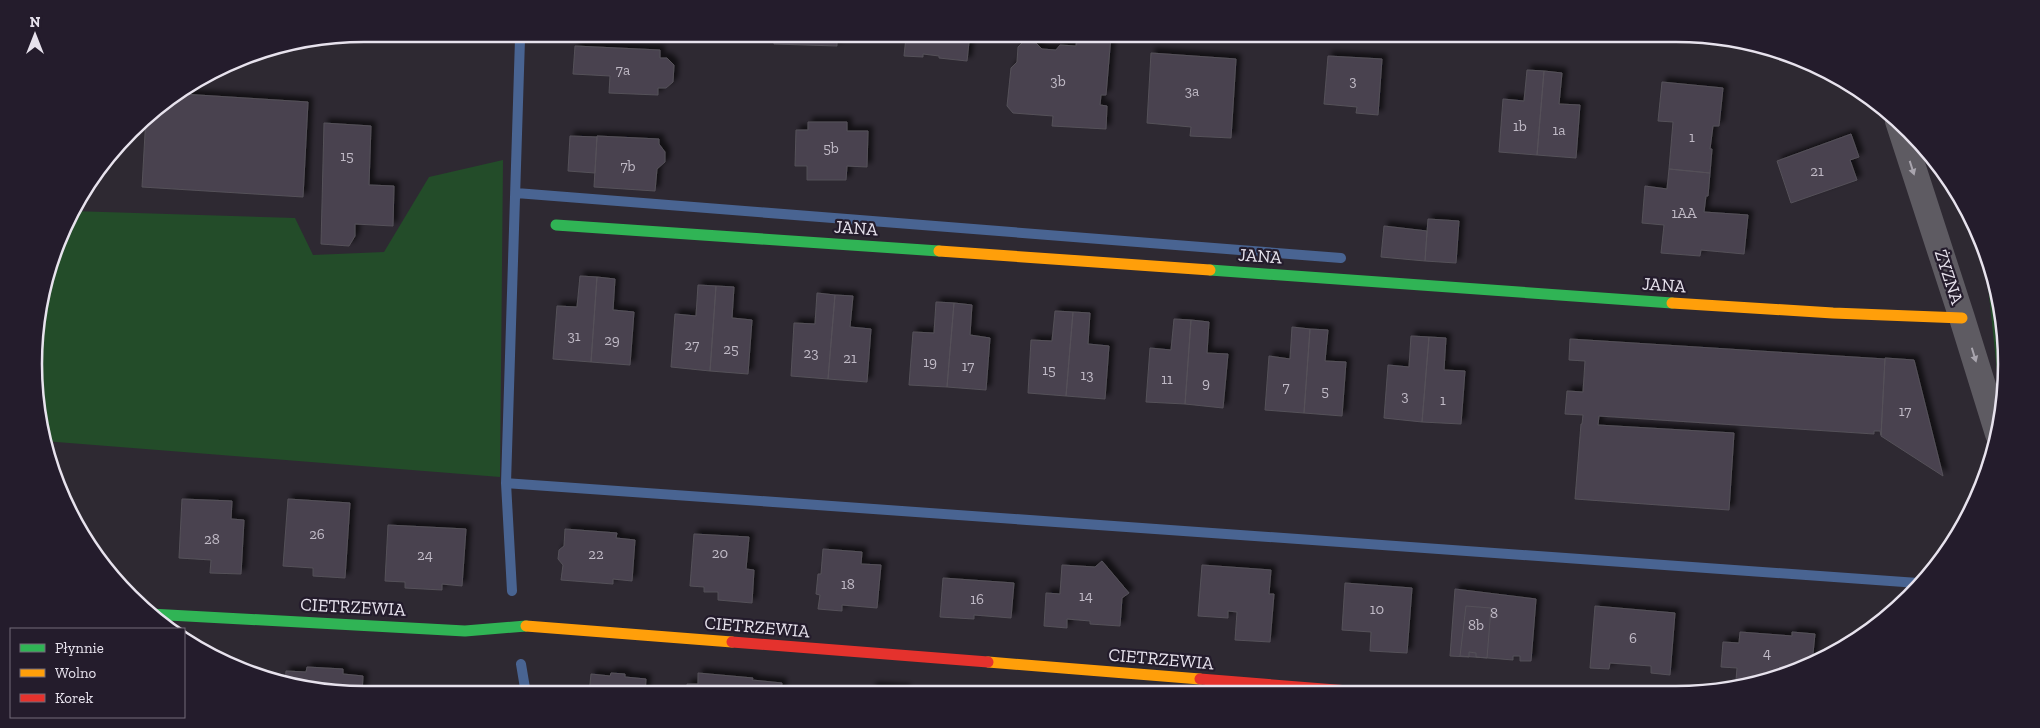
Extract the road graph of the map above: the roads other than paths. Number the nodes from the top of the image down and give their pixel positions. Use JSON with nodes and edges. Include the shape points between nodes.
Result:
{"nodes":[{"id":1,"x":1903,"y":137,"type":"edge"},
{"id":2,"x":556,"y":225,"type":"dead end"},
{"id":3,"x":1962,"y":318,"type":"junction"},
{"id":4,"x":1993,"y":417,"type":"edge"},
{"id":5,"x":163,"y":615,"type":"edge"},
{"id":6,"x":1285,"y":686,"type":"edge"}],
"edges":[{"from":1,"to":3,"type":"street","name":"ŻYZNA","one_way":true},
{"from":2,"to":3,"type":"street","name":"JANA","via":[[1736,307]]},
{"from":3,"to":4,"type":"street","name":"ŻYZNA","one_way":true},
{"from":5,"to":6,"type":"street","name":"CIETRZEWIA","via":[[465,631],[528,626]]}]}
